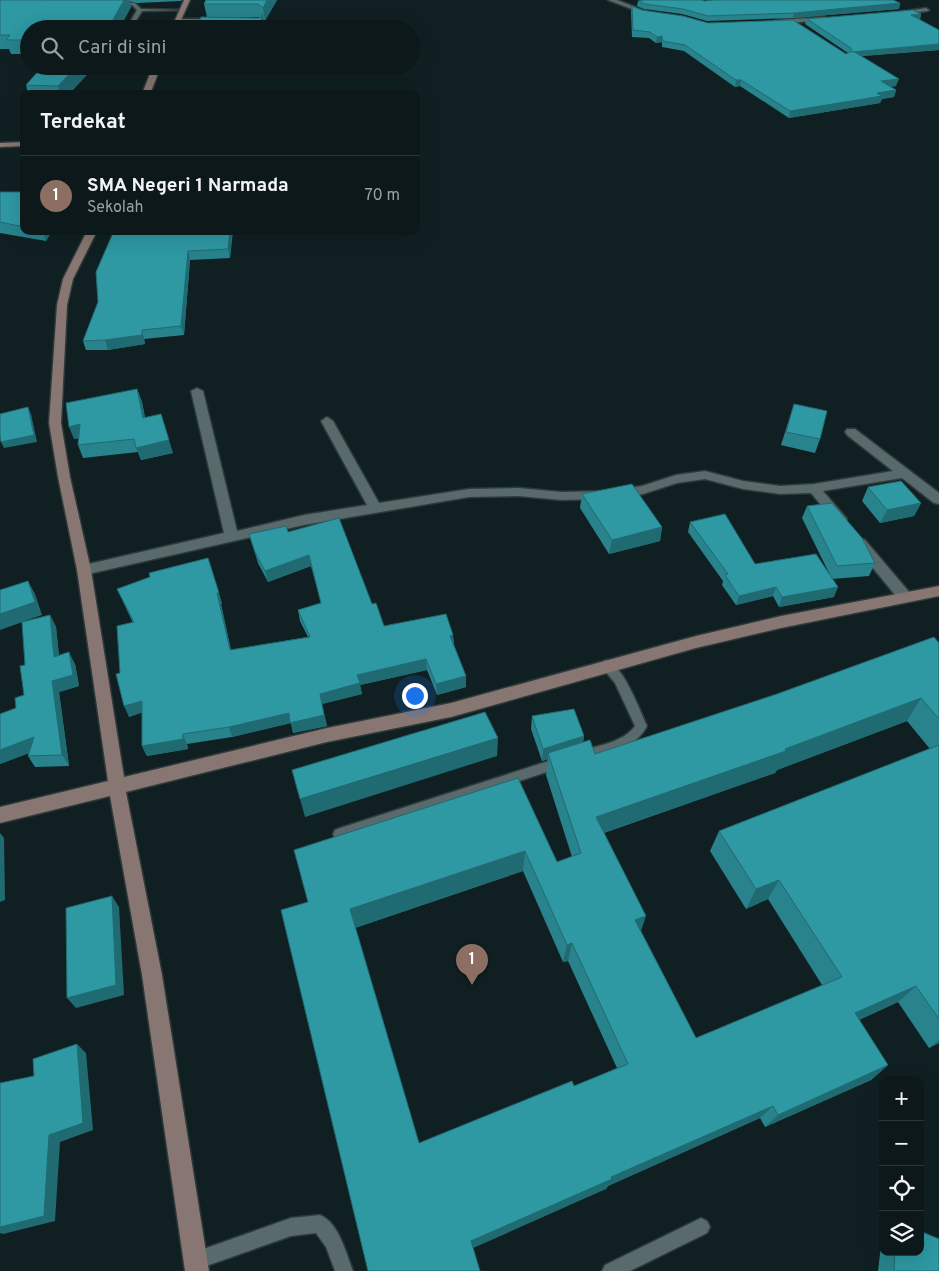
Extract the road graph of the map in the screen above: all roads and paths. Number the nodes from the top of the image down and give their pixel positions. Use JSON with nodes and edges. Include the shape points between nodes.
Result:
{"nodes":[{"id":1,"x":187,"y":0,"type":"edge"},
{"id":2,"x":611,"y":0,"type":"edge"},
{"id":3,"x":105,"y":2,"type":"edge"},
{"id":4,"x":140,"y":10,"type":"junction"},
{"id":5,"x":183,"y":10,"type":"junction"},
{"id":6,"x":926,"y":10,"type":"dead end"},
{"id":7,"x":888,"y":14,"type":"edge"},
{"id":8,"x":658,"y":15,"type":"edge"},
{"id":9,"x":831,"y":19,"type":"edge"},
{"id":10,"x":134,"y":20,"type":"edge"},
{"id":11,"x":178,"y":20,"type":"edge"},
{"id":12,"x":767,"y":22,"type":"edge"},
{"id":13,"x":792,"y":22,"type":"junction"},
{"id":14,"x":799,"y":27,"type":"edge"},
{"id":15,"x":153,"y":75,"type":"edge"},
{"id":16,"x":148,"y":90,"type":"edge"},
{"id":17,"x":20,"y":144,"type":"edge"},
{"id":18,"x":0,"y":145,"type":"edge"},
{"id":19,"x":90,"y":235,"type":"edge"},
{"id":20,"x":197,"y":391,"type":"dead end"},
{"id":21,"x":327,"y":421,"type":"dead end"},
{"id":22,"x":851,"y":432,"type":"dead end"},
{"id":23,"x":904,"y":474,"type":"junction"},
{"id":24,"x":814,"y":488,"type":"junction"},
{"id":25,"x":939,"y":500,"type":"edge"},
{"id":26,"x":375,"y":508,"type":"junction"},
{"id":27,"x":231,"y":536,"type":"junction"},
{"id":28,"x":84,"y":570,"type":"junction"},
{"id":29,"x":939,"y":592,"type":"edge"},
{"id":30,"x":905,"y":597,"type":"junction"},
{"id":31,"x":606,"y":665,"type":"junction"},
{"id":32,"x":118,"y":793,"type":"junction"},
{"id":33,"x":0,"y":815,"type":"edge"},
{"id":34,"x":340,"y":834,"type":"edge"},
{"id":35,"x":702,"y":1227,"type":"dead end"},
{"id":36,"x":196,"y":1266,"type":"edge"},
{"id":37,"x":344,"y":1271,"type":"edge"},
{"id":38,"x":611,"y":1271,"type":"edge"}],
"edges":[{"from":1,"to":5,"type":"street"},
{"from":2,"to":8,"type":"street","via":[[643,13]]},
{"from":3,"to":4,"type":"lane","via":[[128,3]]},
{"from":4,"to":5,"type":"lane"},
{"from":4,"to":10,"type":"lane"},
{"from":5,"to":11,"type":"street"},
{"from":6,"to":7,"type":"street"},
{"from":9,"to":13,"type":"street"},
{"from":12,"to":13,"type":"street"},
{"from":13,"to":14,"type":"street"},
{"from":15,"to":16,"type":"street"},
{"from":17,"to":18,"type":"street"},
{"from":19,"to":28,"type":"street","via":[[68,279],[60,321],[55,423]]},
{"from":20,"to":27,"type":"street"},
{"from":21,"to":26,"type":"street"},
{"from":22,"to":23,"type":"street"},
{"from":23,"to":24,"type":"street"},
{"from":23,"to":25,"type":"street"},
{"from":24,"to":26,"type":"street","via":[[780,490],[743,485],[705,474],[676,479],[644,490],[608,495],[469,493]]},
{"from":24,"to":30,"type":"street"},
{"from":26,"to":27,"type":"street"},
{"from":27,"to":28,"type":"street"},
{"from":28,"to":32,"type":"street"},
{"from":29,"to":30,"type":"street"},
{"from":30,"to":31,"type":"street","via":[[780,622]]},
{"from":31,"to":32,"type":"street","via":[[451,710],[327,735]]},
{"from":31,"to":34,"type":"lane","via":[[618,680],[641,726],[638,734],[630,740]]},
{"from":32,"to":33,"type":"street"},
{"from":32,"to":36,"type":"street","via":[[152,975]]},
{"from":35,"to":38,"type":"lane"},
{"from":36,"to":37,"type":"lane","via":[[291,1227],[320,1224],[333,1242]]}]}
